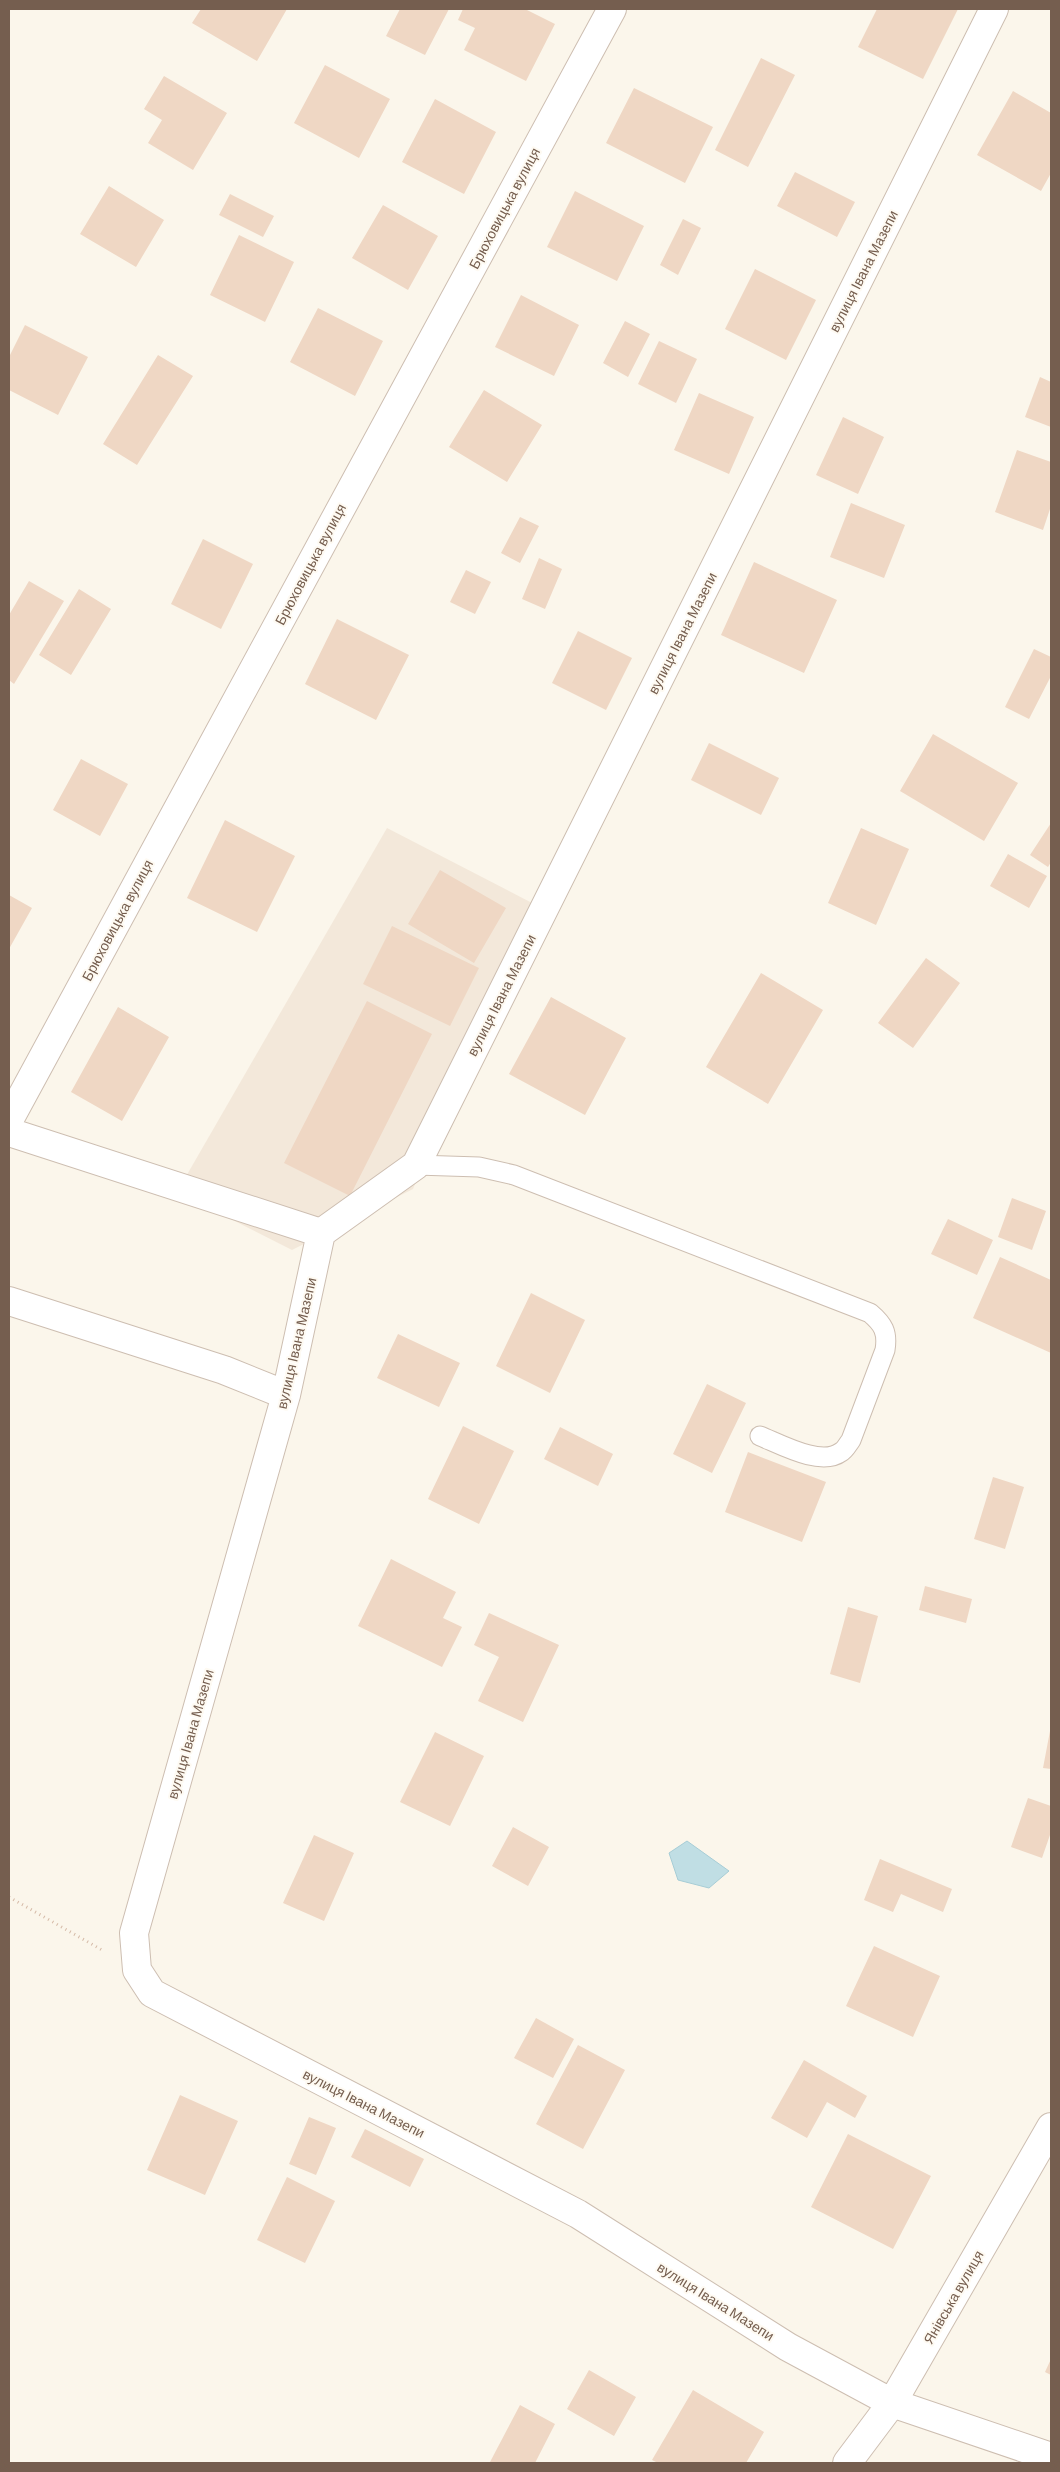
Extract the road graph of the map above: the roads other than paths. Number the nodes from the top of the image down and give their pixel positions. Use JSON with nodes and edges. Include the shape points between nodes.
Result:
{"nodes":[{"id":1,"x":612,"y":9,"type":"edge"},
{"id":2,"x":994,"y":9,"type":"edge"},
{"id":3,"x":9,"y":1120,"type":"edge"},
{"id":4,"x":9,"y":1132,"type":"edge"},
{"id":5,"x":416,"y":1165,"type":"junction"},
{"id":6,"x":321,"y":1233,"type":"junction"},
{"id":7,"x":9,"y":1301,"type":"edge"},
{"id":8,"x":286,"y":1395,"type":"junction"},
{"id":9,"x":760,"y":1436,"type":"dead end"},
{"id":10,"x":1051,"y":2127,"type":"edge"},
{"id":11,"x":892,"y":2403,"type":"junction"},
{"id":12,"x":1051,"y":2457,"type":"edge"},
{"id":13,"x":847,"y":2463,"type":"edge"}],
"edges":[{"from":1,"to":3,"type":"street","name":"Брюховицька вулиця"},
{"from":2,"to":5,"type":"street","name":"вулиця Івана Мазепи"},
{"from":4,"to":6,"type":"street"},
{"from":5,"to":6,"type":"street","name":"вулиця Івана Мазепи"},
{"from":5,"to":9,"type":"lane","via":[[478,1167],[543,1184],[870,1313],[881,1322],[887,1335],[885,1350],[851,1440],[842,1452],[829,1458],[814,1457]]},
{"from":6,"to":8,"type":"street","name":"вулиця Івана Мазепи"},
{"from":7,"to":8,"type":"street","via":[[224,1370]]},
{"from":8,"to":11,"type":"street","name":"вулиця Івана Мазепи","via":[[134,1933],[137,1970],[152,1993],[578,2214],[788,2347]]},
{"from":10,"to":11,"type":"street","name":"Янівська вулиця"},
{"from":11,"to":12,"type":"street","name":"вулиця Івана Мазепи"},
{"from":11,"to":13,"type":"street","name":"Янівська вулиця"}]}
